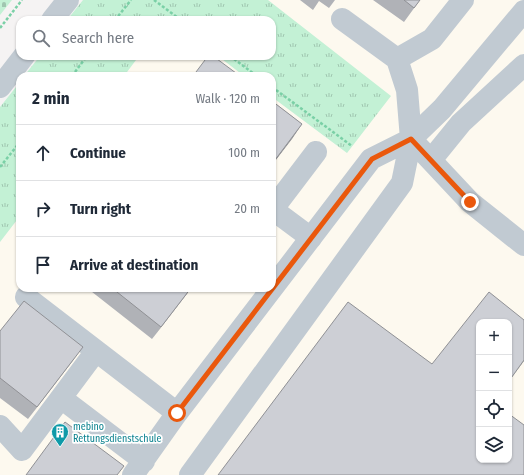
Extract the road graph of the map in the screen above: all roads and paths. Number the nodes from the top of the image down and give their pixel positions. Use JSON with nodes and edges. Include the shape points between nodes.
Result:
{"nodes":[{"id":1,"x":22,"y":0,"type":"edge"},
{"id":2,"x":68,"y":0,"type":"edge"},
{"id":3,"x":131,"y":0,"type":"edge"},
{"id":4,"x":154,"y":0,"type":"edge"},
{"id":5,"x":463,"y":0,"type":"edge"},
{"id":6,"x":524,"y":10,"type":"edge"},
{"id":7,"x":55,"y":16,"type":"edge"},
{"id":8,"x":118,"y":16,"type":"edge"},
{"id":9,"x":176,"y":16,"type":"edge"},
{"id":10,"x":342,"y":18,"type":"dead end"},
{"id":11,"x":0,"y":28,"type":"edge"},
{"id":12,"x":397,"y":59,"type":"junction"},
{"id":13,"x":21,"y":60,"type":"edge"},
{"id":14,"x":84,"y":60,"type":"edge"},
{"id":15,"x":235,"y":60,"type":"edge"},
{"id":16,"x":524,"y":65,"type":"edge"},
{"id":17,"x":75,"y":72,"type":"edge"},
{"id":18,"x":252,"y":72,"type":"edge"},
{"id":19,"x":0,"y":87,"type":"edge"},
{"id":20,"x":276,"y":90,"type":"edge"},
{"id":21,"x":411,"y":139,"type":"junction"},
{"id":22,"x":352,"y":146,"type":"dead end"},
{"id":23,"x":16,"y":147,"type":"edge"},
{"id":24,"x":316,"y":152,"type":"dead end"},
{"id":25,"x":431,"y":160,"type":"junction"},
{"id":26,"x":0,"y":167,"type":"edge"},
{"id":27,"x":276,"y":204,"type":"edge"},
{"id":28,"x":276,"y":212,"type":"edge"},
{"id":29,"x":311,"y":238,"type":"junction"},
{"id":30,"x":524,"y":245,"type":"edge"},
{"id":31,"x":276,"y":284,"type":"edge"},
{"id":32,"x":270,"y":292,"type":"edge"},
{"id":33,"x":26,"y":297,"type":"dead end"},
{"id":34,"x":96,"y":351,"type":"junction"},
{"id":35,"x":61,"y":398,"type":"junction"},
{"id":36,"x":177,"y":413,"type":"junction"},
{"id":37,"x":0,"y":426,"type":"edge"},
{"id":38,"x":138,"y":468,"type":"edge"},
{"id":39,"x":190,"y":475,"type":"edge"}],
"edges":[{"from":1,"to":11,"type":"path"},
{"from":2,"to":7,"type":"street"},
{"from":3,"to":8,"type":"path"},
{"from":4,"to":9,"type":"path"},
{"from":5,"to":12,"type":"street","via":[[432,39]]},
{"from":6,"to":21,"type":"street","via":[[442,110]]},
{"from":10,"to":12,"type":"street"},
{"from":12,"to":21,"type":"street","via":[[407,90]]},
{"from":13,"to":19,"type":"street"},
{"from":14,"to":17,"type":"path"},
{"from":15,"to":18,"type":"path"},
{"from":16,"to":25,"type":"street","via":[[461,123]]},
{"from":20,"to":22,"type":"path"},
{"from":21,"to":25,"type":"street"},
{"from":21,"to":29,"type":"street","via":[[372,159]]},
{"from":21,"to":39,"type":"street","via":[[402,183]]},
{"from":23,"to":26,"type":"path"},
{"from":24,"to":27,"type":"street"},
{"from":25,"to":30,"type":"street","via":[[470,202]]},
{"from":28,"to":29,"type":"street"},
{"from":29,"to":31,"type":"street"},
{"from":32,"to":36,"type":"street"},
{"from":33,"to":34,"type":"street"},
{"from":34,"to":35,"type":"street"},
{"from":34,"to":36,"type":"street"},
{"from":35,"to":37,"type":"street","via":[[22,450]]},
{"from":35,"to":38,"type":"street"},
{"from":36,"to":38,"type":"street"}]}
